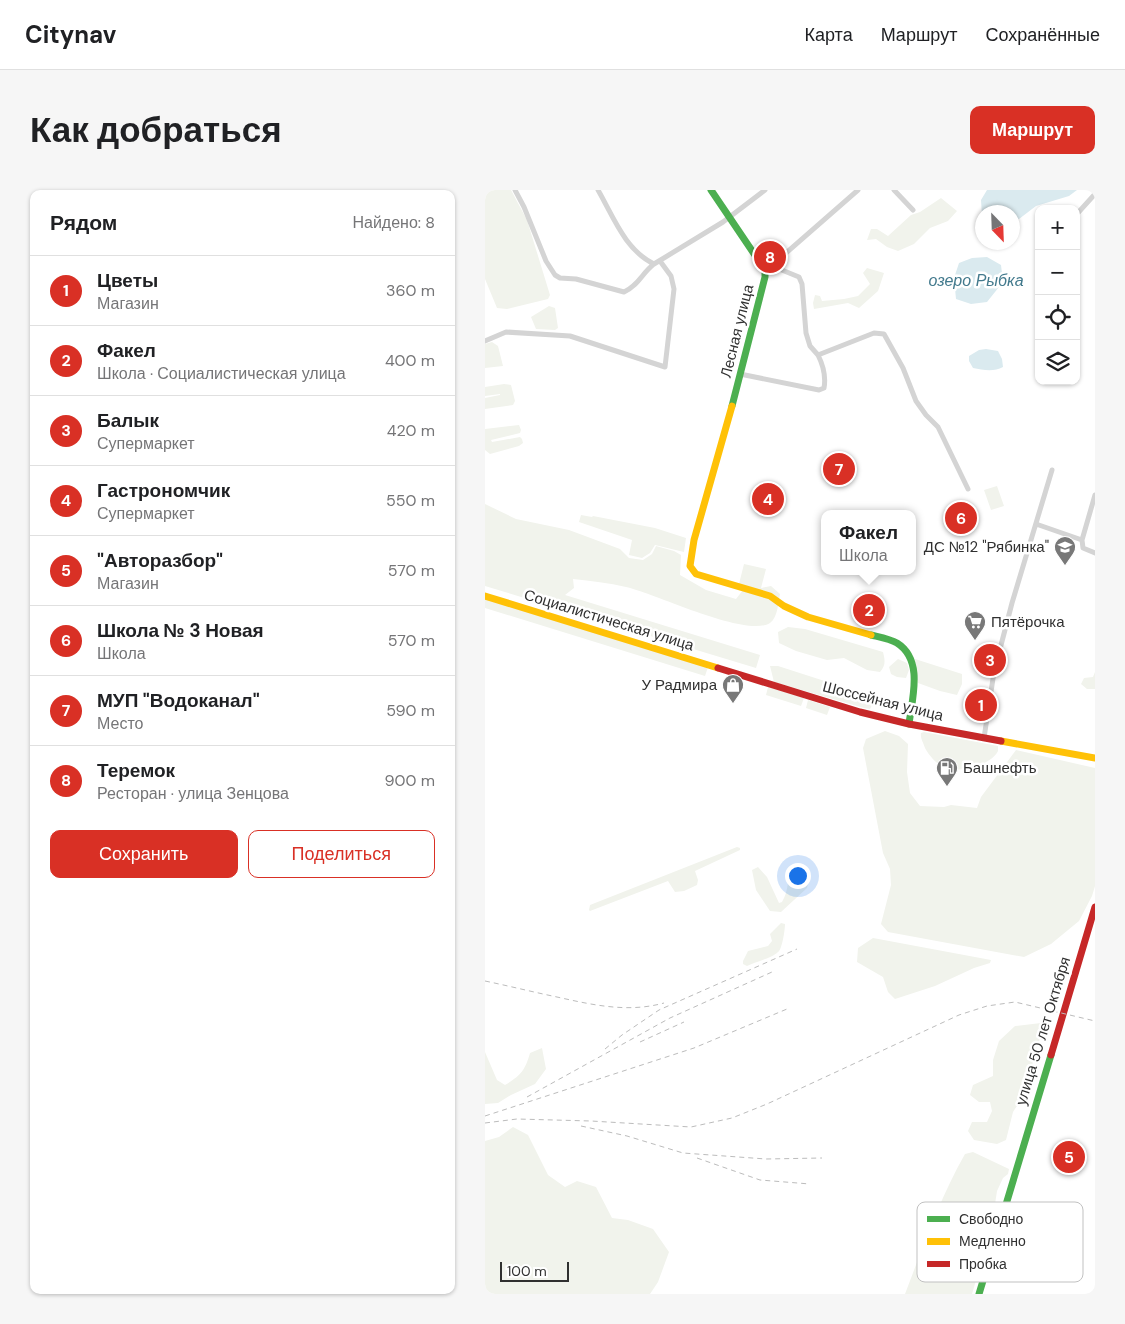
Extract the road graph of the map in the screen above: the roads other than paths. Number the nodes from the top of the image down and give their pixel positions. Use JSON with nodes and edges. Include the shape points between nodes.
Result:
{"nodes":[{"id":1,"x":515,"y":190,"type":"edge"},
{"id":2,"x":598,"y":190,"type":"edge"},
{"id":3,"x":711,"y":190,"type":"edge"},
{"id":4,"x":765,"y":190,"type":"edge"},
{"id":5,"x":858,"y":190,"type":"edge"},
{"id":6,"x":894,"y":190,"type":"edge"},
{"id":7,"x":1095,"y":194,"type":"edge"},
{"id":8,"x":913,"y":210,"type":"dead end"},
{"id":9,"x":1080,"y":211,"type":"edge"},
{"id":10,"x":730,"y":217,"type":"junction"},
{"id":11,"x":660,"y":261,"type":"junction"},
{"id":12,"x":653,"y":264,"type":"junction"},
{"id":13,"x":772,"y":266,"type":"junction"},
{"id":14,"x":765,"y":270,"type":"junction"},
{"id":15,"x":485,"y":341,"type":"edge"},
{"id":16,"x":818,"y":355,"type":"junction"},
{"id":17,"x":741,"y":374,"type":"junction"},
{"id":18,"x":1052,"y":470,"type":"dead end"},
{"id":19,"x":968,"y":489,"type":"dead end"},
{"id":20,"x":1095,"y":495,"type":"edge"},
{"id":21,"x":1036,"y":524,"type":"junction"},
{"id":22,"x":1082,"y":540,"type":"junction"},
{"id":23,"x":1095,"y":553,"type":"edge"},
{"id":24,"x":485,"y":596,"type":"edge"},
{"id":25,"x":726,"y":670,"type":"joint"},
{"id":26,"x":909,"y":724,"type":"junction"},
{"id":27,"x":984,"y":738,"type":"junction"},
{"id":28,"x":1095,"y":758,"type":"edge"},
{"id":29,"x":1095,"y":908,"type":"edge"},
{"id":30,"x":1006,"y":1202,"type":"edge"},
{"id":31,"x":983,"y":1282,"type":"edge"},
{"id":32,"x":979,"y":1294,"type":"edge"}],
"edges":[{"from":1,"to":12,"type":"street","via":[[546,261],[560,278],[625,292]]},
{"from":2,"to":12,"type":"street","via":[[629,244]]},
{"from":3,"to":10,"type":"street","name":"Лесная улица"},
{"from":4,"to":10,"type":"street"},
{"from":5,"to":13,"type":"street"},
{"from":6,"to":8,"type":"street"},
{"from":7,"to":9,"type":"street"},
{"from":10,"to":11,"type":"street"},
{"from":10,"to":14,"type":"street","name":"Лесная улица"},
{"from":11,"to":12,"type":"street"},
{"from":11,"to":15,"type":"street","via":[[671,276],[674,289],[665,367],[570,336],[506,332]]},
{"from":13,"to":14,"type":"street"},
{"from":13,"to":16,"type":"street","via":[[799,277],[803,284],[806,333],[810,346]]},
{"from":14,"to":17,"type":"street","name":"Лесная улица"},
{"from":16,"to":17,"type":"street","via":[[823,363],[825,382],[824,388],[819,390]]},
{"from":16,"to":19,"type":"street","via":[[874,333],[884,334],[916,401],[938,427]]},
{"from":17,"to":26,"type":"street","name":"Лесная улица","via":[[694,540],[691,566],[696,574],[770,596],[807,617],[895,642],[905,649],[912,662],[913,676]]},
{"from":18,"to":21,"type":"street"},
{"from":20,"to":22,"type":"street"},
{"from":21,"to":22,"type":"street"},
{"from":21,"to":27,"type":"street","via":[[994,672]]},
{"from":22,"to":23,"type":"street","via":[[1083,548]]},
{"from":24,"to":25,"type":"street","name":"Социалистическая улица"},
{"from":25,"to":26,"type":"street","name":"Шоссейная улица"},
{"from":26,"to":27,"type":"street","name":"Шоссейная улица"},
{"from":27,"to":28,"type":"street","name":"Шоссейная улица"},
{"from":29,"to":30,"type":"street","name":"улица 50 лет Октября"},
{"from":31,"to":32,"type":"street","name":"улица 50 лет Октября"}]}
